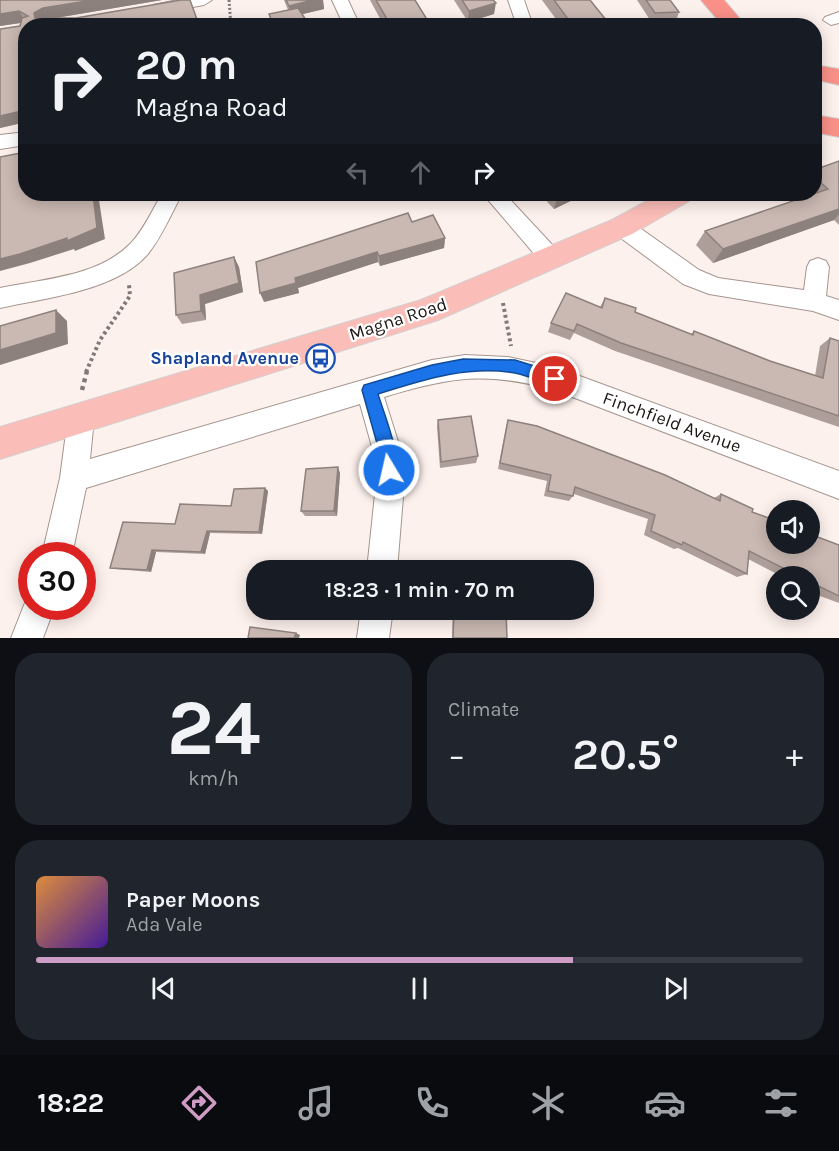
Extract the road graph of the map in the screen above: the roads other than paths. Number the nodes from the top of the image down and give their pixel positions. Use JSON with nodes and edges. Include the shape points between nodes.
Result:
{"nodes":[{"id":1,"x":204,"y":0,"type":"edge"},
{"id":2,"x":340,"y":0,"type":"edge"},
{"id":3,"x":516,"y":0,"type":"edge"},
{"id":4,"x":712,"y":0,"type":"edge"},
{"id":5,"x":146,"y":10,"type":"edge"},
{"id":6,"x":348,"y":18,"type":"edge"},
{"id":7,"x":522,"y":18,"type":"edge"},
{"id":8,"x":728,"y":18,"type":"edge"},
{"id":9,"x":839,"y":70,"type":"edge"},
{"id":10,"x":822,"y":71,"type":"edge"},
{"id":11,"x":822,"y":74,"type":"edge"},
{"id":12,"x":839,"y":77,"type":"edge"},
{"id":13,"x":18,"y":139,"type":"edge"},
{"id":14,"x":0,"y":142,"type":"edge"},
{"id":15,"x":168,"y":201,"type":"edge"},
{"id":16,"x":499,"y":201,"type":"edge"},
{"id":17,"x":668,"y":201,"type":"edge"},
{"id":18,"x":622,"y":227,"type":"junction"},
{"id":19,"x":550,"y":257,"type":"junction"},
{"id":20,"x":818,"y":267,"type":"dead end"},
{"id":21,"x":0,"y":298,"type":"edge"},
{"id":22,"x":814,"y":301,"type":"junction"},
{"id":23,"x":839,"y":310,"type":"edge"},
{"id":24,"x":369,"y":390,"type":"junction"},
{"id":25,"x":81,"y":418,"type":"junction"},
{"id":26,"x":0,"y":443,"type":"edge"},
{"id":27,"x":74,"y":478,"type":"junction"},
{"id":28,"x":839,"y":484,"type":"edge"},
{"id":29,"x":60,"y":542,"type":"edge"},
{"id":30,"x":383,"y":560,"type":"edge"},
{"id":31,"x":34,"y":620,"type":"edge"},
{"id":32,"x":375,"y":620,"type":"edge"},
{"id":33,"x":27,"y":638,"type":"edge"},
{"id":34,"x":373,"y":638,"type":"edge"}],
"edges":[{"from":1,"to":5,"type":"street"},
{"from":2,"to":6,"type":"street"},
{"from":3,"to":7,"type":"street"},
{"from":4,"to":8,"type":"highway"},
{"from":9,"to":10,"type":"main road"},
{"from":11,"to":12,"type":"highway"},
{"from":13,"to":14,"type":"street"},
{"from":15,"to":21,"type":"street","via":[[139,249],[121,264],[102,274]]},
{"from":16,"to":19,"type":"street"},
{"from":17,"to":18,"type":"main road","name":"Magna Road"},
{"from":18,"to":19,"type":"main road","name":"Magna Road"},
{"from":18,"to":22,"type":"street","via":[[691,278],[717,288]]},
{"from":19,"to":25,"type":"main road","name":"Magna Road","via":[[427,311]]},
{"from":20,"to":22,"type":"street"},
{"from":22,"to":23,"type":"street"},
{"from":24,"to":27,"type":"street"},
{"from":24,"to":28,"type":"street","name":"Finchfield Avenue","via":[[463,365],[515,367]]},
{"from":24,"to":30,"type":"street","via":[[388,454],[390,485]]},
{"from":25,"to":26,"type":"main road","name":"Magna Road"},
{"from":25,"to":27,"type":"street"},
{"from":27,"to":29,"type":"street"},
{"from":31,"to":33,"type":"street"},
{"from":32,"to":34,"type":"street"}]}
